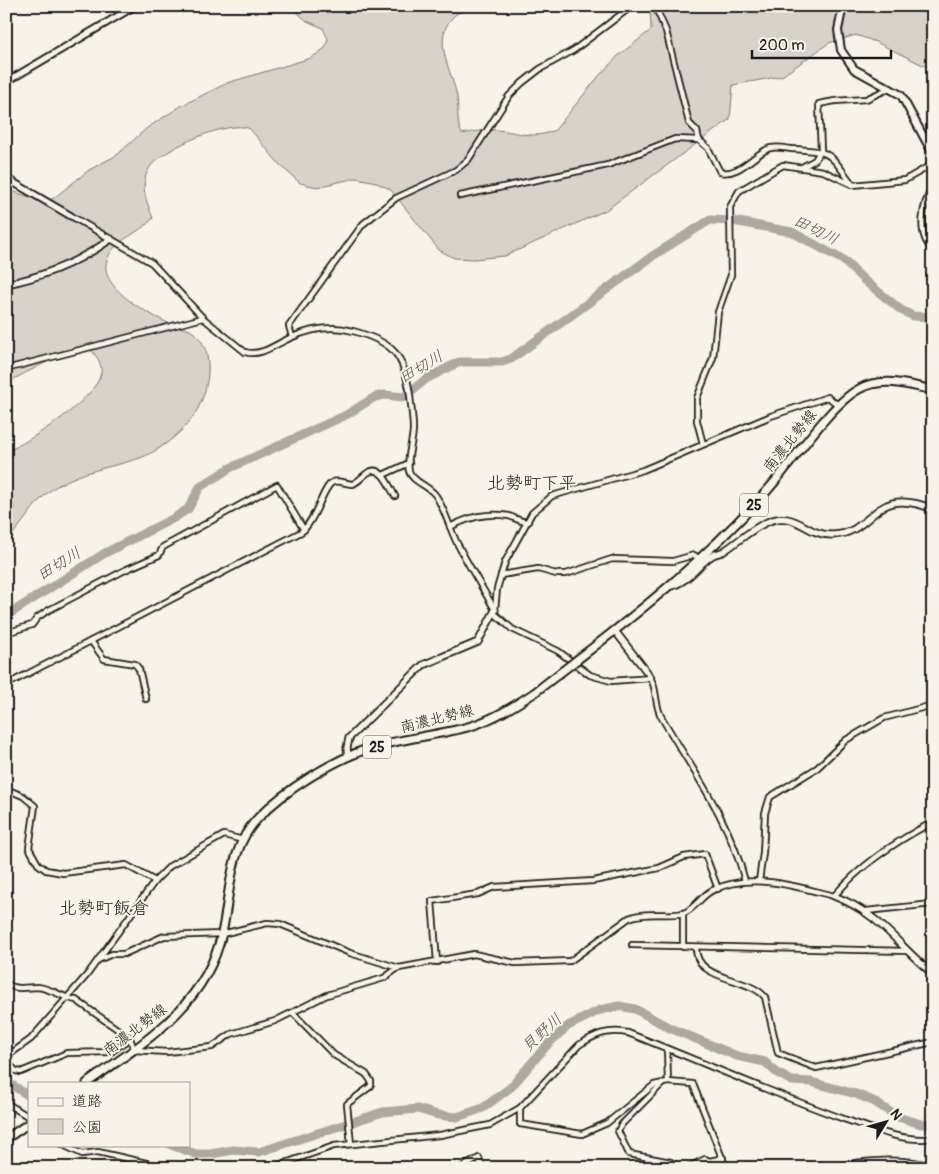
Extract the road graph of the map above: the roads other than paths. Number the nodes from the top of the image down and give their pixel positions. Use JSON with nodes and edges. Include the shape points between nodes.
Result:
{"nodes":[{"id":1,"x":135,"y":6,"type":"edge"},
{"id":2,"x":632,"y":6,"type":"edge"},
{"id":3,"x":655,"y":6,"type":"edge"},
{"id":4,"x":843,"y":6,"type":"edge"},
{"id":5,"x":6,"y":82,"type":"edge"},
{"id":6,"x":890,"y":88,"type":"junction"},
{"id":7,"x":699,"y":140,"type":"junction"},
{"id":8,"x":821,"y":150,"type":"junction"},
{"id":9,"x":933,"y":154,"type":"edge"},
{"id":10,"x":933,"y":164,"type":"edge"},
{"id":11,"x":802,"y":167,"type":"junction"},
{"id":12,"x":6,"y":178,"type":"edge"},
{"id":13,"x":853,"y":185,"type":"junction"},
{"id":14,"x":933,"y":187,"type":"edge"},
{"id":15,"x":460,"y":196,"type":"dead end"},
{"id":16,"x":71,"y":216,"type":"joint"},
{"id":17,"x":111,"y":239,"type":"junction"},
{"id":18,"x":933,"y":250,"type":"edge"},
{"id":19,"x":6,"y":284,"type":"edge"},
{"id":20,"x":203,"y":318,"type":"junction"},
{"id":21,"x":292,"y":337,"type":"junction"},
{"id":22,"x":6,"y":369,"type":"edge"},
{"id":23,"x":933,"y":390,"type":"edge"},
{"id":24,"x":838,"y":404,"type":"junction"},
{"id":25,"x":702,"y":444,"type":"junction"},
{"id":26,"x":409,"y":464,"type":"junction"},
{"id":27,"x":383,"y":475,"type":"junction"},
{"id":28,"x":395,"y":496,"type":"dead end"},
{"id":29,"x":933,"y":509,"type":"edge"},
{"id":30,"x":528,"y":522,"type":"junction"},
{"id":31,"x":450,"y":528,"type":"junction"},
{"id":32,"x":304,"y":530,"type":"junction"},
{"id":33,"x":700,"y":559,"type":"junction"},
{"id":34,"x":501,"y":575,"type":"junction"},
{"id":35,"x":671,"y":586,"type":"junction"},
{"id":36,"x":495,"y":612,"type":"junction"},
{"id":37,"x":615,"y":631,"type":"junction"},
{"id":38,"x":6,"y":633,"type":"edge"},
{"id":39,"x":90,"y":641,"type":"junction"},
{"id":40,"x":647,"y":672,"type":"joint"},
{"id":41,"x":651,"y":678,"type":"junction"},
{"id":42,"x":6,"y":685,"type":"edge"},
{"id":43,"x":146,"y":699,"type":"dead end"},
{"id":44,"x":933,"y":705,"type":"edge"},
{"id":45,"x":348,"y":757,"type":"junction"},
{"id":46,"x":6,"y":789,"type":"edge"},
{"id":47,"x":933,"y":822,"type":"edge"},
{"id":48,"x":243,"y":840,"type":"junction"},
{"id":49,"x":155,"y":881,"type":"junction"},
{"id":50,"x":745,"y":881,"type":"junction"},
{"id":51,"x":759,"y":881,"type":"junction"},
{"id":52,"x":718,"y":889,"type":"junction"},
{"id":53,"x":834,"y":896,"type":"junction"},
{"id":54,"x":933,"y":904,"type":"edge"},
{"id":55,"x":866,"y":911,"type":"junction"},
{"id":56,"x":683,"y":913,"type":"junction"},
{"id":57,"x":222,"y":934,"type":"junction"},
{"id":58,"x":632,"y":945,"type":"dead end"},
{"id":59,"x":683,"y":947,"type":"junction"},
{"id":60,"x":696,"y":947,"type":"junction"},
{"id":61,"x":908,"y":951,"type":"junction"},
{"id":62,"x":98,"y":960,"type":"junction"},
{"id":63,"x":438,"y":962,"type":"junction"},
{"id":64,"x":398,"y":968,"type":"junction"},
{"id":65,"x":933,"y":974,"type":"edge"},
{"id":66,"x":6,"y":983,"type":"edge"},
{"id":67,"x":66,"y":998,"type":"junction"},
{"id":68,"x":293,"y":1013,"type":"junction"},
{"id":69,"x":130,"y":1038,"type":"junction"},
{"id":70,"x":933,"y":1042,"type":"edge"},
{"id":71,"x":667,"y":1049,"type":"junction"},
{"id":72,"x":134,"y":1050,"type":"junction"},
{"id":73,"x":6,"y":1057,"type":"edge"},
{"id":74,"x":6,"y":1061,"type":"edge"},
{"id":75,"x":87,"y":1082,"type":"edge"},
{"id":76,"x":666,"y":1082,"type":"junction"},
{"id":77,"x":6,"y":1103,"type":"edge"},
{"id":78,"x":520,"y":1108,"type":"junction"},
{"id":79,"x":28,"y":1116,"type":"edge"},
{"id":80,"x":28,"y":1125,"type":"edge"},
{"id":81,"x":933,"y":1138,"type":"edge"},
{"id":82,"x":6,"y":1139,"type":"edge"},
{"id":83,"x":351,"y":1143,"type":"junction"},
{"id":84,"x":65,"y":1146,"type":"edge"},
{"id":85,"x":723,"y":1158,"type":"junction"},
{"id":86,"x":933,"y":1167,"type":"edge"},
{"id":87,"x":168,"y":1168,"type":"edge"},
{"id":88,"x":271,"y":1168,"type":"edge"},
{"id":89,"x":461,"y":1168,"type":"edge"},
{"id":90,"x":482,"y":1168,"type":"edge"},
{"id":91,"x":679,"y":1168,"type":"edge"},
{"id":92,"x":687,"y":1168,"type":"edge"},
{"id":93,"x":726,"y":1168,"type":"edge"},
{"id":94,"x":835,"y":1168,"type":"edge"}],
"edges":[{"from":1,"to":5,"type":"street"},
{"from":2,"to":21,"type":"street","via":[[574,50],[522,83],[509,96],[468,160],[456,170],[396,198],[363,224],[289,326]]},
{"from":3,"to":7,"type":"street","via":[[666,31],[687,116]]},
{"from":4,"to":6,"type":"main road","via":[[838,30],[841,50],[854,69]]},
{"from":6,"to":8,"type":"street","via":[[866,99],[819,104]]},
{"from":6,"to":9,"type":"main road","via":[[901,95]]},
{"from":7,"to":8,"type":"street","via":[[708,148],[720,172],[726,173],[740,168],[768,149]]},
{"from":7,"to":15,"type":"street","via":[[675,139],[608,165]]},
{"from":8,"to":11,"type":"street","via":[[816,160]]},
{"from":8,"to":13,"type":"street","via":[[830,155]]},
{"from":10,"to":13,"type":"street","via":[[905,180]]},
{"from":11,"to":13,"type":"street","via":[[823,171]]},
{"from":11,"to":25,"type":"street","via":[[784,165],[746,185],[732,199],[729,211],[731,275],[718,312],[713,358],[697,398]]},
{"from":12,"to":16,"type":"street"},
{"from":14,"to":18,"type":"street","via":[[923,206],[925,238]]},
{"from":16,"to":17,"type":"street"},
{"from":17,"to":19,"type":"street","via":[[85,256],[52,271]]},
{"from":17,"to":20,"type":"street","via":[[152,263]]},
{"from":20,"to":21,"type":"street","via":[[252,355]]},
{"from":20,"to":22,"type":"street"},
{"from":21,"to":26,"type":"street","via":[[340,328],[368,336],[397,353],[407,379],[413,420]]},
{"from":23,"to":24,"type":"main road","name":"南濃北勢線","number":"25","via":[[898,382],[877,383],[858,390]]},
{"from":24,"to":25,"type":"street","via":[[828,397]]},
{"from":24,"to":33,"type":"main road","name":"南濃北勢線","number":"25","via":[[765,493]]},
{"from":25,"to":30,"type":"street","via":[[643,470],[552,496],[539,505]]},
{"from":26,"to":27,"type":"street"},
{"from":26,"to":31,"type":"street","via":[[411,475],[436,495]]},
{"from":27,"to":28,"type":"street"},
{"from":27,"to":32,"type":"street","via":[[370,471],[353,484],[333,482],[327,486],[311,523]]},
{"from":29,"to":35,"type":"street","via":[[892,502],[854,528],[832,535],[790,518],[778,518],[723,552],[714,554],[681,583]]},
{"from":30,"to":31,"type":"street","via":[[511,516],[480,515]]},
{"from":30,"to":34,"type":"street"},
{"from":31,"to":36,"type":"street"},
{"from":32,"to":38,"type":"street","via":[[277,485],[163,547],[160,555],[47,611],[32,626]]},
{"from":32,"to":39,"type":"street"},
{"from":33,"to":34,"type":"street","via":[[694,555],[673,561],[612,559],[566,574],[538,569]]},
{"from":33,"to":35,"type":"main road","name":"南濃北勢線","number":"25"},
{"from":34,"to":36,"type":"street"},
{"from":35,"to":37,"type":"main road","name":"南濃北勢線","number":"25"},
{"from":36,"to":41,"type":"street","via":[[512,629],[558,651],[590,675],[611,681]]},
{"from":36,"to":45,"type":"street","via":[[478,642],[423,665],[349,738]]},
{"from":37,"to":40,"type":"street"},
{"from":37,"to":45,"type":"main road","name":"南濃北勢線","number":"25","bridge":true,"via":[[504,712],[472,726],[368,749]]},
{"from":39,"to":42,"type":"street"},
{"from":39,"to":43,"type":"street","via":[[104,660],[135,664]]},
{"from":40,"to":41,"type":"street"},
{"from":41,"to":50,"type":"street","via":[[656,687],[660,714],[718,808]]},
{"from":44,"to":51,"type":"street","via":[[884,718],[846,740],[817,768],[770,798],[765,813]]},
{"from":45,"to":48,"type":"main road","name":"南濃北勢線","number":"25","via":[[281,797],[257,819]]},
{"from":46,"to":49,"type":"street","via":[[23,796],[35,806],[29,848],[38,864],[46,870],[63,873],[126,866]]},
{"from":47,"to":53,"type":"street","via":[[915,831],[851,878]]},
{"from":48,"to":49,"type":"street","via":[[231,835],[216,838],[170,866]]},
{"from":48,"to":57,"type":"main road","name":"南濃北勢線","number":"25","via":[[232,869]]},
{"from":49,"to":62,"type":"street"},
{"from":50,"to":51,"type":"street"},
{"from":50,"to":52,"type":"street"},
{"from":51,"to":53,"type":"street"},
{"from":52,"to":56,"type":"street","via":[[712,890]]},
{"from":52,"to":63,"type":"street","via":[[705,854],[695,854],[659,868],[593,881],[494,887],[478,894],[432,901]]},
{"from":53,"to":55,"type":"street"},
{"from":54,"to":55,"type":"street"},
{"from":55,"to":61,"type":"street"},
{"from":56,"to":59,"type":"street"},
{"from":56,"to":63,"type":"street","via":[[638,914],[570,961],[515,963],[474,954]]},
{"from":57,"to":62,"type":"street","via":[[164,936],[124,954],[112,954]]},
{"from":57,"to":64,"type":"street","via":[[267,922],[280,924],[350,953]]},
{"from":57,"to":72,"type":"main road","name":"南濃北勢線","number":"25","via":[[210,967],[188,1003],[160,1031]]},
{"from":58,"to":59,"type":"street"},
{"from":59,"to":60,"type":"street"},
{"from":60,"to":61,"type":"street"},
{"from":60,"to":70,"type":"street","via":[[699,962],[732,982],[760,990],[765,996],[778,1053],[810,1066],[828,1066]]},
{"from":61,"to":65,"type":"street"},
{"from":62,"to":67,"type":"street"},
{"from":63,"to":64,"type":"street"},
{"from":64,"to":68,"type":"street","via":[[384,978],[326,995]]},
{"from":66,"to":67,"type":"street","via":[[16,988],[59,992]]},
{"from":67,"to":69,"type":"street","via":[[76,1000]]},
{"from":67,"to":73,"type":"street","via":[[31,1039]]},
{"from":68,"to":72,"type":"street","via":[[240,1030],[212,1047],[167,1052]]},
{"from":68,"to":83,"type":"street","via":[[334,1055],[366,1074],[371,1081],[371,1086],[347,1104]]},
{"from":69,"to":72,"type":"street"},
{"from":69,"to":74,"type":"street","via":[[111,1052],[67,1053],[21,1072]]},
{"from":71,"to":76,"type":"street"},
{"from":71,"to":78,"type":"street","via":[[617,1030],[602,1032],[579,1045]]},
{"from":71,"to":81,"type":"street","via":[[753,1086],[868,1127],[902,1137]]},
{"from":72,"to":75,"type":"main road","name":"南濃北勢線","number":"25"},
{"from":76,"to":78,"type":"street","via":[[642,1093],[607,1123],[582,1134],[520,1124]]},
{"from":76,"to":85,"type":"street","via":[[693,1084]]},
{"from":76,"to":91,"type":"street","via":[[618,1131],[629,1154],[671,1162]]},
{"from":77,"to":79,"type":"street"},
{"from":78,"to":83,"type":"street","via":[[504,1119],[470,1130]]},
{"from":80,"to":82,"type":"main road"},
{"from":83,"to":88,"type":"street"},
{"from":84,"to":87,"type":"street","via":[[82,1154],[98,1152]]},
{"from":85,"to":92,"type":"street","via":[[705,1159]]},
{"from":85,"to":93,"type":"street"},
{"from":86,"to":94,"type":"street","via":[[864,1162]]},
{"from":89,"to":90,"type":"street","via":[[479,1158]]}]}
